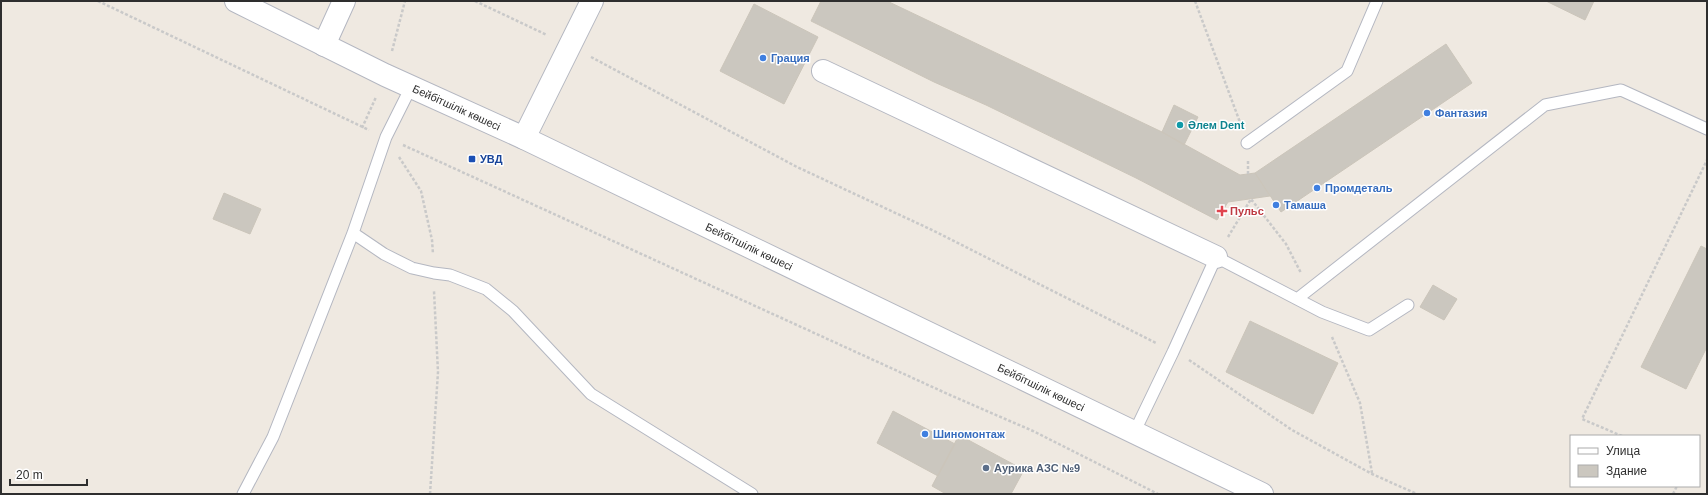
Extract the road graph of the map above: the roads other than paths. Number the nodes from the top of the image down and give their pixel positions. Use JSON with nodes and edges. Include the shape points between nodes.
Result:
{"nodes":[{"id":1,"x":236,"y":1,"type":"edge"},
{"id":2,"x":344,"y":1,"type":"edge"},
{"id":3,"x":592,"y":1,"type":"edge"},
{"id":4,"x":1377,"y":1,"type":"edge"},
{"id":5,"x":324,"y":45,"type":"junction"},
{"id":6,"x":823,"y":71,"type":"dead end"},
{"id":7,"x":411,"y":87,"type":"junction"},
{"id":8,"x":1707,"y":129,"type":"edge"},
{"id":9,"x":524,"y":138,"type":"junction"},
{"id":10,"x":1247,"y":143,"type":"road end"},
{"id":11,"x":353,"y":233,"type":"junction"},
{"id":12,"x":1216,"y":257,"type":"junction"},
{"id":13,"x":1297,"y":299,"type":"junction"},
{"id":14,"x":1408,"y":305,"type":"dead end"},
{"id":15,"x":1134,"y":433,"type":"junction"},
{"id":16,"x":243,"y":494,"type":"edge"},
{"id":17,"x":752,"y":494,"type":"edge"},
{"id":18,"x":1262,"y":494,"type":"edge"}],
"edges":[{"from":1,"to":5,"type":"street","name":"Бейбітшілік көшесі"},
{"from":2,"to":5,"type":"street"},
{"from":3,"to":9,"type":"street"},
{"from":4,"to":10,"type":"lane","via":[[1347,71]]},
{"from":5,"to":7,"type":"street","name":"Бейбітшілік көшесі"},
{"from":6,"to":12,"type":"street"},
{"from":7,"to":9,"type":"street","name":"Бейбітшілік көшесі"},
{"from":7,"to":11,"type":"lane","via":[[386,137]]},
{"from":8,"to":13,"type":"lane","via":[[1621,90],[1545,106]]},
{"from":9,"to":15,"type":"street","name":"Бейбітшілік көшесі"},
{"from":11,"to":16,"type":"lane","via":[[273,437]]},
{"from":11,"to":17,"type":"lane","via":[[384,254],[412,268],[450,275],[486,289],[513,311],[591,394]]},
{"from":12,"to":13,"type":"lane"},
{"from":12,"to":15,"type":"lane","via":[[1174,352]]},
{"from":13,"to":14,"type":"lane","via":[[1322,312],[1369,330]]},
{"from":15,"to":18,"type":"street","name":"Бейбітшілік көшесі"}]}
